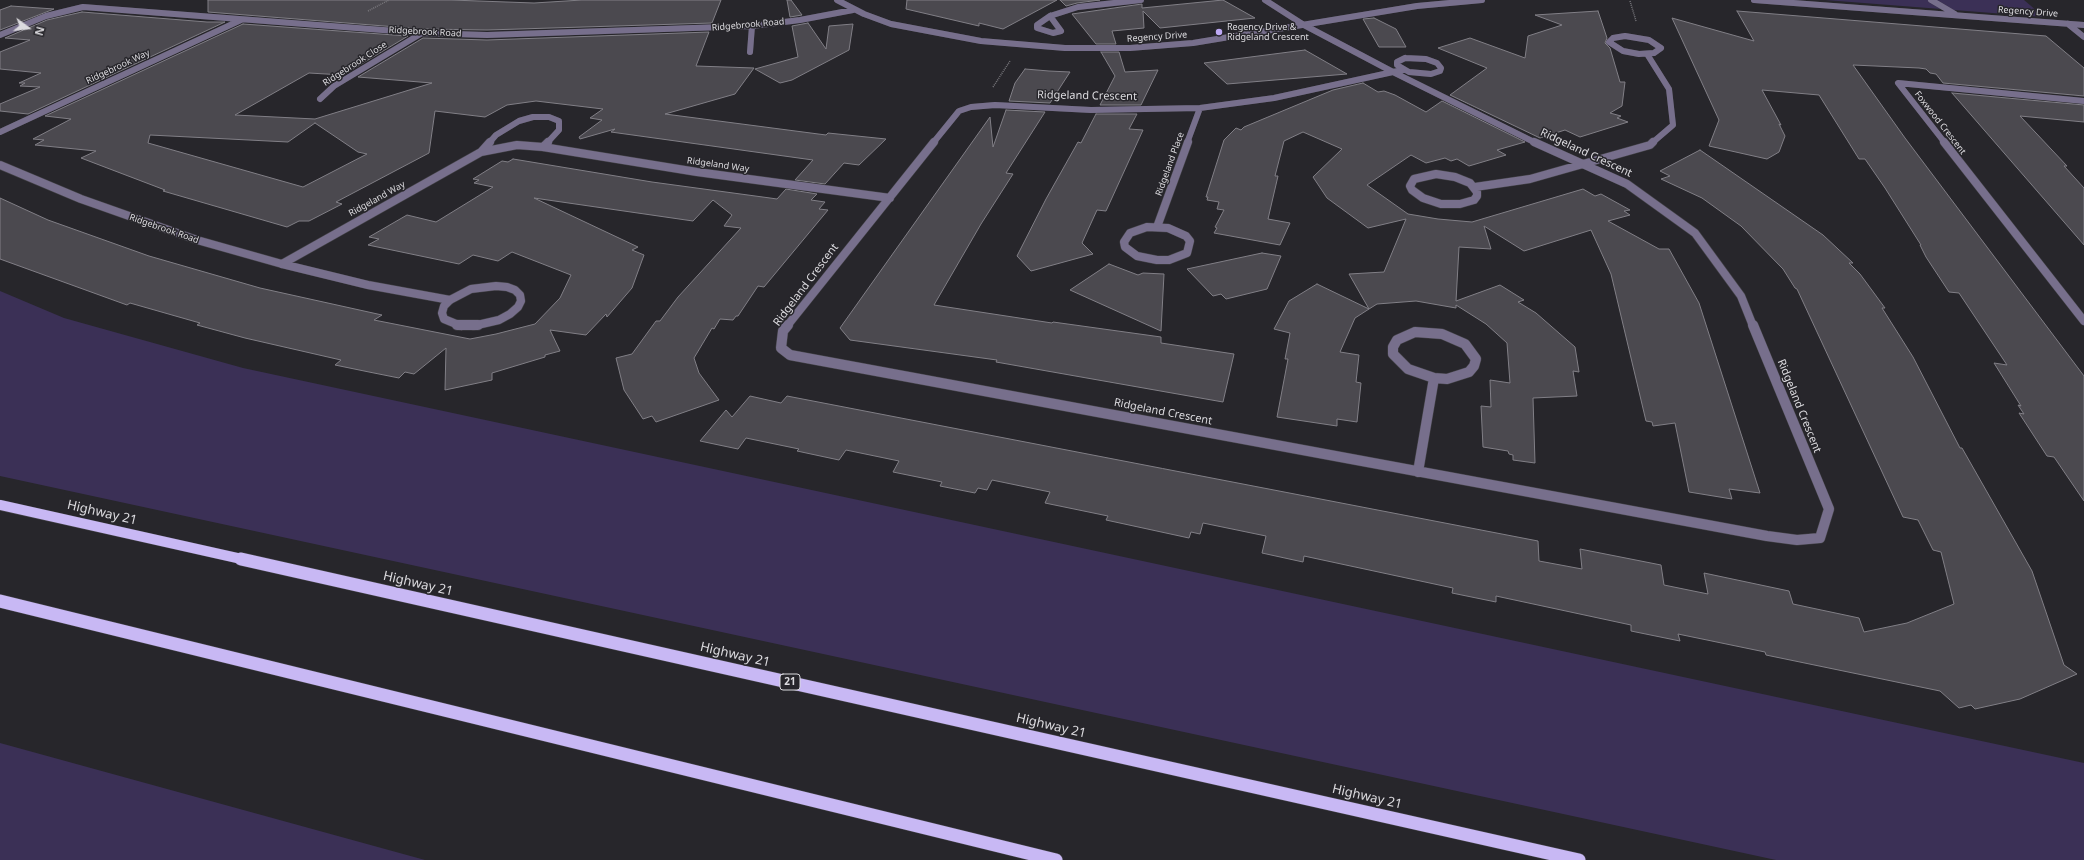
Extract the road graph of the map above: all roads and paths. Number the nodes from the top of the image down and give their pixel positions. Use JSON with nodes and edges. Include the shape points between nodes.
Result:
{"nodes":[{"id":1,"x":389,"y":0,"type":"edge"},
{"id":2,"x":837,"y":0,"type":"edge"},
{"id":3,"x":1141,"y":0,"type":"edge"},
{"id":4,"x":1265,"y":0,"type":"edge"},
{"id":5,"x":1482,"y":0,"type":"edge"},
{"id":6,"x":1754,"y":0,"type":"edge"},
{"id":7,"x":1931,"y":0,"type":"edge"},
{"id":8,"x":1630,"y":1,"type":"dead end"},
{"id":9,"x":853,"y":10,"type":"junction"},
{"id":10,"x":365,"y":12,"type":"dead end"},
{"id":11,"x":1050,"y":16,"type":"dead end"},
{"id":12,"x":1957,"y":16,"type":"junction"},
{"id":13,"x":243,"y":19,"type":"junction"},
{"id":14,"x":1637,"y":24,"type":"dead end"},
{"id":15,"x":2068,"y":24,"type":"junction"},
{"id":16,"x":1304,"y":25,"type":"junction"},
{"id":17,"x":2084,"y":25,"type":"edge"},
{"id":18,"x":752,"y":26,"type":"junction"},
{"id":19,"x":422,"y":33,"type":"junction"},
{"id":20,"x":0,"y":35,"type":"edge"},
{"id":21,"x":2084,"y":37,"type":"edge"},
{"id":22,"x":750,"y":52,"type":"dead end"},
{"id":23,"x":1647,"y":54,"type":"junction"},
{"id":24,"x":1013,"y":57,"type":"dead end"},
{"id":25,"x":1403,"y":70,"type":"junction"},
{"id":26,"x":1393,"y":72,"type":"junction"},
{"id":27,"x":992,"y":88,"type":"dead end"},
{"id":28,"x":320,"y":99,"type":"dead end"},
{"id":29,"x":2084,"y":101,"type":"edge"},
{"id":30,"x":1200,"y":108,"type":"junction"},
{"id":31,"x":0,"y":132,"type":"edge"},
{"id":32,"x":543,"y":147,"type":"junction"},
{"id":33,"x":481,"y":152,"type":"junction"},
{"id":34,"x":1580,"y":164,"type":"junction"},
{"id":35,"x":0,"y":165,"type":"edge"},
{"id":36,"x":1475,"y":188,"type":"junction"},
{"id":37,"x":890,"y":198,"type":"junction"},
{"id":38,"x":1157,"y":227,"type":"junction"},
{"id":39,"x":282,"y":264,"type":"junction"},
{"id":40,"x":450,"y":300,"type":"junction"},
{"id":41,"x":2084,"y":321,"type":"edge"},
{"id":42,"x":1434,"y":378,"type":"junction"},
{"id":43,"x":1418,"y":472,"type":"junction"},
{"id":44,"x":0,"y":505,"type":"edge"},
{"id":45,"x":0,"y":601,"type":"edge"},
{"id":46,"x":1056,"y":860,"type":"edge"},
{"id":47,"x":1580,"y":860,"type":"edge"}],
"edges":[{"from":1,"to":10,"type":"path"},
{"from":2,"to":9,"type":"street","name":"Regency Drive"},
{"from":3,"to":11,"type":"street","via":[[1078,7]]},
{"from":4,"to":16,"type":"street","name":"Ridgeland Crescent"},
{"from":5,"to":16,"type":"street","name":"Regency Drive","via":[[1417,6]]},
{"from":6,"to":12,"type":"street","name":"Regency Drive"},
{"from":7,"to":12,"type":"street"},
{"from":8,"to":14,"type":"path"},
{"from":9,"to":16,"type":"street","name":"Regency Drive","via":[[891,24],[935,33],[1007,44],[1065,48],[1130,48],[1193,43]]},
{"from":9,"to":18,"type":"street","name":"Ridgebrook Road"},
{"from":12,"to":15,"type":"street","name":"Regency Drive"},
{"from":13,"to":19,"type":"street","name":"Ridgebrook Road"},
{"from":13,"to":20,"type":"street","name":"Ridgebrook Road","via":[[83,7],[46,16]]},
{"from":13,"to":31,"type":"street","name":"Ridgebrook Way"},
{"from":15,"to":17,"type":"street","name":"Regency Drive"},
{"from":15,"to":21,"type":"street"},
{"from":16,"to":26,"type":"street","name":"Ridgeland Crescent"},
{"from":18,"to":19,"type":"street","name":"Ridgebrook Road","via":[[487,35]]},
{"from":18,"to":22,"type":"street"},
{"from":19,"to":28,"type":"street","name":"Ridgebrook Close","via":[[334,86]]},
{"from":23,"to":23,"type":"street","via":[[1659,51],[1659,45],[1633,36],[1618,36],[1609,40],[1611,45],[1623,51]]},
{"from":23,"to":34,"type":"street","via":[[1669,89],[1673,124],[1650,145]]},
{"from":24,"to":27,"type":"path"},
{"from":25,"to":25,"type":"street","name":"Ridgeland Crescent","via":[[1424,74],[1436,72],[1441,68],[1432,61],[1412,58],[1397,62]]},
{"from":25,"to":26,"type":"street","name":"Ridgeland Crescent"},
{"from":26,"to":30,"type":"street","name":"Ridgeland Crescent","via":[[1274,98]]},
{"from":26,"to":34,"type":"street","name":"Ridgeland Crescent"},
{"from":29,"to":41,"type":"street","name":"Foxwood Crescent","via":[[1898,83]]},
{"from":30,"to":37,"type":"street","name":"Ridgeland Crescent","via":[[1091,110],[994,105],[971,107],[959,111]]},
{"from":30,"to":38,"type":"street","name":"Ridgeland Place"},
{"from":32,"to":33,"type":"street","name":"Ridgeland Way","via":[[517,145]]},
{"from":32,"to":33,"type":"street","name":"Ridgeland Way","via":[[559,130],[560,122],[549,117],[533,117],[519,121],[496,135]]},
{"from":32,"to":37,"type":"street","name":"Ridgeland Way","via":[[689,171]]},
{"from":33,"to":39,"type":"street","name":"Ridgeland Way"},
{"from":34,"to":36,"type":"street","via":[[1530,179]]},
{"from":34,"to":43,"type":"street","name":"Ridgeland Crescent","via":[[1627,184],[1696,233],[1741,296],[1829,509],[1820,538],[1797,540],[1767,536]]},
{"from":35,"to":39,"type":"street","name":"Ridgebrook Road","via":[[81,199],[197,240]]},
{"from":36,"to":36,"type":"street","via":[[1463,180],[1436,174],[1420,176],[1411,182],[1410,186],[1423,198],[1451,204],[1474,200],[1477,192]]},
{"from":37,"to":43,"type":"street","name":"Ridgeland Crescent","via":[[783,331],[781,348],[790,355]]},
{"from":38,"to":38,"type":"street","via":[[1168,228],[1186,236],[1190,241],[1187,253],[1169,260],[1157,260],[1137,256],[1125,247],[1126,237],[1130,232]]},
{"from":39,"to":40,"type":"street","name":"Ridgebrook Road","via":[[368,285]]},
{"from":40,"to":40,"type":"street","via":[[444,306],[444,319],[450,323],[467,326],[499,320],[518,307],[521,301],[515,290],[496,286],[471,290]]},
{"from":42,"to":42,"type":"street","via":[[1447,378],[1469,372],[1476,359],[1465,344],[1442,334],[1415,332],[1397,340],[1393,354],[1399,362],[1408,369]]},
{"from":42,"to":43,"type":"street"},
{"from":44,"to":47,"type":"main road","name":"Highway 21","number":"21"},
{"from":45,"to":46,"type":"main road"}]}
